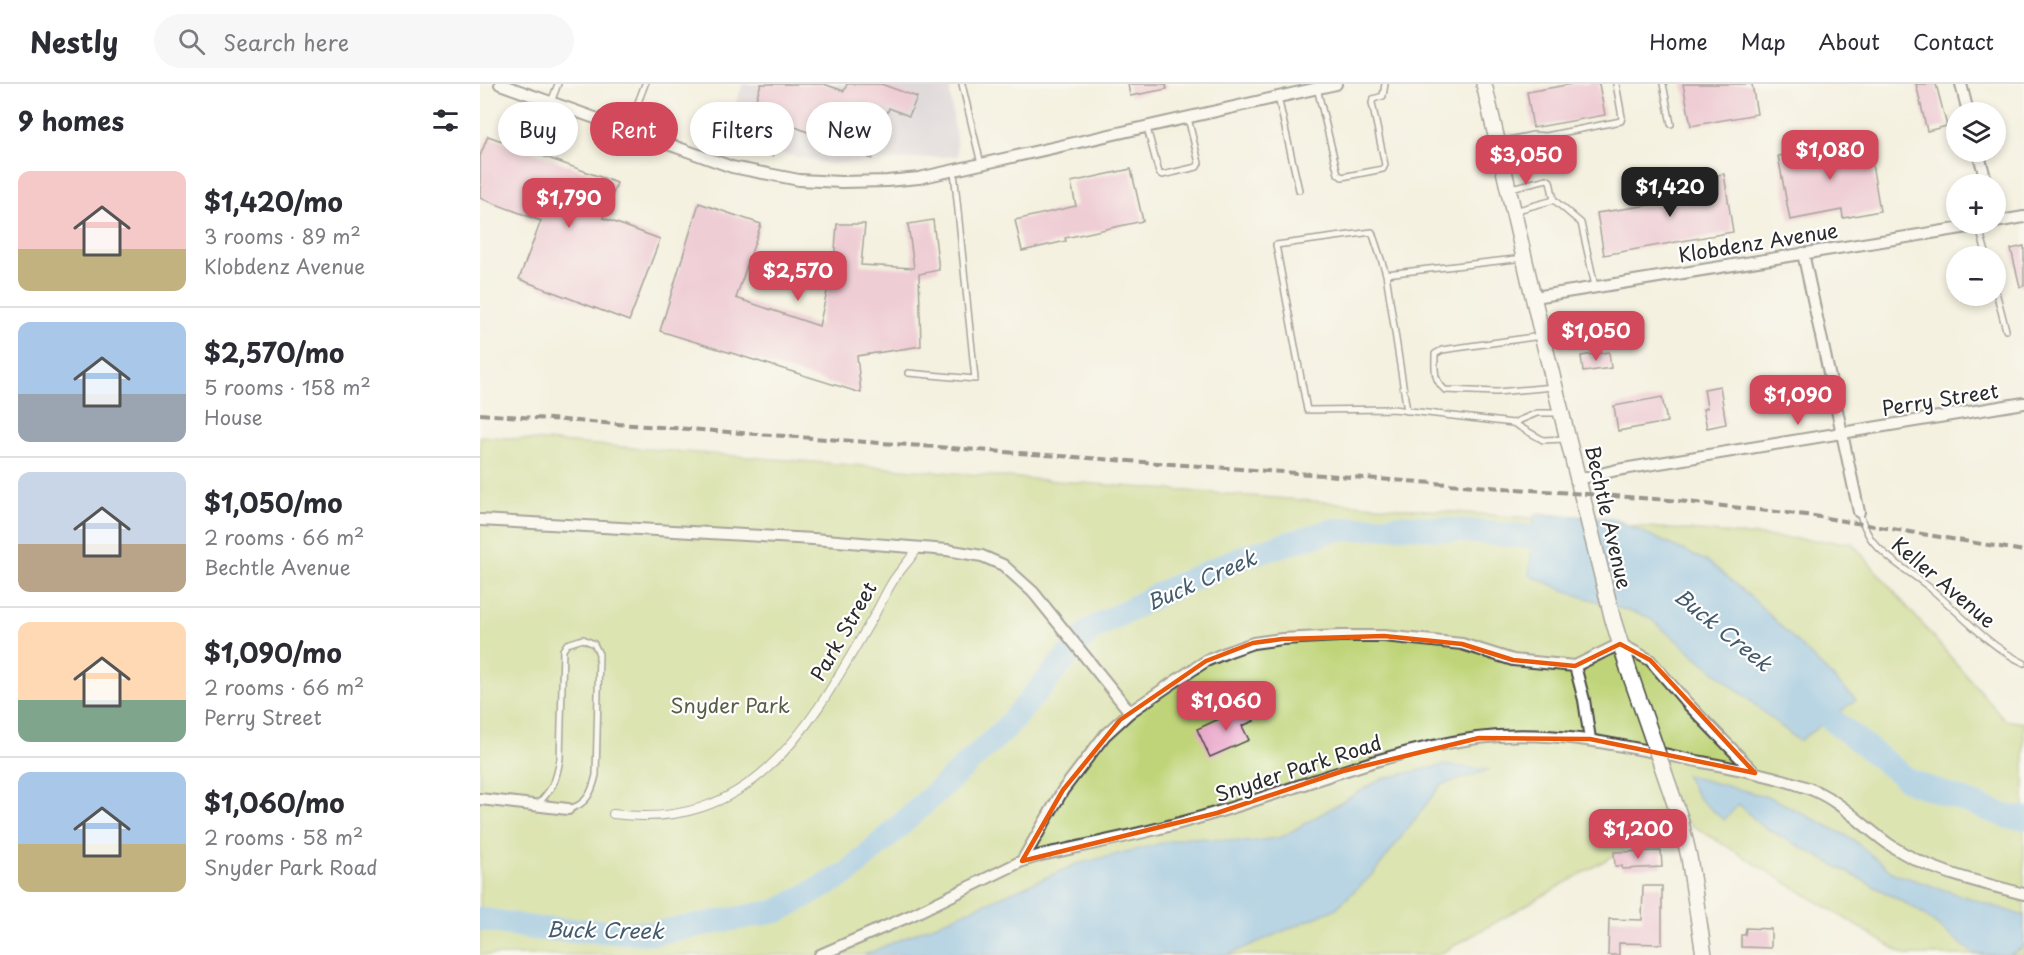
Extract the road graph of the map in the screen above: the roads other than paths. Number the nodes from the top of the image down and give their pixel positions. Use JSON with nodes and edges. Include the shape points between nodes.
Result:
{"nodes":[{"id":1,"x":500,"y":84,"type":"edge"},
{"id":2,"x":558,"y":84,"type":"edge"},
{"id":3,"x":645,"y":84,"type":"edge"},
{"id":4,"x":962,"y":84,"type":"edge"},
{"id":5,"x":1336,"y":84,"type":"edge"},
{"id":6,"x":1385,"y":84,"type":"edge"},
{"id":7,"x":1616,"y":84,"type":"edge"},
{"id":8,"x":1663,"y":84,"type":"edge"},
{"id":9,"x":1960,"y":84,"type":"edge"},
{"id":10,"x":1316,"y":86,"type":"edge"},
{"id":11,"x":1487,"y":87,"type":"edge"},
{"id":12,"x":1278,"y":98,"type":"junction"},
{"id":13,"x":548,"y":102,"type":"edge"},
{"id":14,"x":551,"y":102,"type":"edge"},
{"id":15,"x":638,"y":102,"type":"edge"},
{"id":16,"x":1965,"y":102,"type":"edge"},
{"id":17,"x":1188,"y":118,"type":"junction"},
{"id":18,"x":1671,"y":124,"type":"dead end"},
{"id":19,"x":1147,"y":128,"type":"junction"},
{"id":20,"x":1498,"y":143,"type":"junction"},
{"id":21,"x":678,"y":150,"type":"edge"},
{"id":22,"x":982,"y":165,"type":"junction"},
{"id":23,"x":954,"y":171,"type":"junction"},
{"id":24,"x":1509,"y":188,"type":"junction"},
{"id":25,"x":1299,"y":189,"type":"dead end"},
{"id":26,"x":1554,"y":200,"type":"junction"},
{"id":27,"x":1514,"y":211,"type":"junction"},
{"id":28,"x":2024,"y":218,"type":"edge"},
{"id":29,"x":2006,"y":220,"type":"edge"},
{"id":30,"x":1946,"y":229,"type":"edge"},
{"id":31,"x":1803,"y":253,"type":"junction"},
{"id":32,"x":1526,"y":258,"type":"junction"},
{"id":33,"x":1386,"y":274,"type":"junction"},
{"id":34,"x":1594,"y":286,"type":"junction"},
{"id":35,"x":1535,"y":297,"type":"junction"},
{"id":36,"x":2000,"y":306,"type":"edge"},
{"id":37,"x":2006,"y":330,"type":"dead end"},
{"id":38,"x":1542,"y":335,"type":"junction"},
{"id":39,"x":908,"y":373,"type":"dead end"},
{"id":40,"x":1556,"y":387,"type":"junction"},
{"id":41,"x":2024,"y":403,"type":"edge"},
{"id":42,"x":1407,"y":411,"type":"junction"},
{"id":43,"x":1563,"y":413,"type":"junction"},
{"id":44,"x":1513,"y":423,"type":"junction"},
{"id":45,"x":1843,"y":433,"type":"junction"},
{"id":46,"x":1569,"y":439,"type":"junction"},
{"id":47,"x":1579,"y":479,"type":"junction"},
{"id":48,"x":1859,"y":512,"type":"joint"},
{"id":49,"x":480,"y":520,"type":"edge"},
{"id":50,"x":917,"y":549,"type":"junction"},
{"id":51,"x":1620,"y":644,"type":"junction"},
{"id":52,"x":2024,"y":663,"type":"edge"},
{"id":53,"x":1575,"y":666,"type":"junction"},
{"id":54,"x":1130,"y":712,"type":"junction"},
{"id":55,"x":1590,"y":739,"type":"junction"},
{"id":56,"x":1755,"y":772,"type":"junction"},
{"id":57,"x":480,"y":799,"type":"edge"},
{"id":58,"x":537,"y":806,"type":"junction"},
{"id":59,"x":568,"y":809,"type":"joint"},
{"id":60,"x":613,"y":814,"type":"dead end"},
{"id":61,"x":1022,"y":861,"type":"junction"},
{"id":62,"x":2024,"y":894,"type":"edge"},
{"id":63,"x":820,"y":955,"type":"edge"},
{"id":64,"x":1704,"y":955,"type":"edge"}],
"edges":[{"from":1,"to":13,"type":"street"},
{"from":2,"to":14,"type":"lane"},
{"from":3,"to":15,"type":"lane"},
{"from":4,"to":22,"type":"lane"},
{"from":5,"to":10,"type":"street"},
{"from":6,"to":10,"type":"lane","via":[[1383,96],[1372,103],[1385,165],[1383,169],[1342,177],[1338,174]]},
{"from":7,"to":20,"type":"lane","via":[[1621,121]]},
{"from":8,"to":18,"type":"lane"},
{"from":9,"to":16,"type":"street"},
{"from":10,"to":12,"type":"street"},
{"from":11,"to":20,"type":"main road","name":"Bechtle Avenue"},
{"from":12,"to":17,"type":"street"},
{"from":12,"to":25,"type":"lane"},
{"from":17,"to":19,"type":"street"},
{"from":17,"to":19,"type":"lane","via":[[1197,167],[1159,173]]},
{"from":19,"to":22,"type":"street"},
{"from":20,"to":24,"type":"main road","name":"Bechtle Avenue"},
{"from":21,"to":23,"type":"street","via":[[712,162],[799,180],[887,182]]},
{"from":22,"to":23,"type":"street"},
{"from":23,"to":39,"type":"lane","via":[[975,379]]},
{"from":24,"to":26,"type":"lane","via":[[1547,179]]},
{"from":24,"to":27,"type":"main road","name":"Bechtle Avenue"},
{"from":26,"to":27,"type":"lane"},
{"from":26,"to":34,"type":"lane","via":[[1581,223]]},
{"from":27,"to":32,"type":"main road","name":"Bechtle Avenue"},
{"from":28,"to":29,"type":"street","name":"Klobdenz Avenue"},
{"from":30,"to":31,"type":"street","name":"Klobdenz Avenue"},
{"from":31,"to":34,"type":"street","name":"Klobdenz Avenue"},
{"from":31,"to":45,"type":"street"},
{"from":32,"to":33,"type":"lane"},
{"from":32,"to":35,"type":"main road","name":"Bechtle Avenue"},
{"from":33,"to":42,"type":"lane"},
{"from":33,"to":42,"type":"lane","via":[[1372,232],[1276,245],[1307,410]]},
{"from":34,"to":35,"type":"street","name":"Klobdenz Avenue"},
{"from":35,"to":38,"type":"main road","name":"Bechtle Avenue"},
{"from":36,"to":37,"type":"lane"},
{"from":38,"to":40,"type":"main road","name":"Bechtle Avenue"},
{"from":38,"to":40,"type":"lane","via":[[1442,350],[1435,354],[1434,377],[1445,390],[1497,392]]},
{"from":40,"to":43,"type":"main road","name":"Bechtle Avenue"},
{"from":41,"to":45,"type":"street","name":"Perry Street"},
{"from":42,"to":44,"type":"lane"},
{"from":43,"to":44,"type":"lane","via":[[1537,413]]},
{"from":43,"to":46,"type":"main road","name":"Bechtle Avenue"},
{"from":44,"to":46,"type":"lane","via":[[1543,440]]},
{"from":45,"to":47,"type":"street","name":"Perry Street"},
{"from":45,"to":48,"type":"street"},
{"from":46,"to":47,"type":"main road","name":"Bechtle Avenue"},
{"from":47,"to":51,"type":"main road","name":"Bechtle Avenue"},
{"from":48,"to":52,"type":"lane","name":"Keller Avenue","via":[[1874,543],[1898,566],[1930,588],[1982,635]]},
{"from":49,"to":50,"type":"street","via":[[813,539]]},
{"from":50,"to":54,"type":"street","via":[[982,556],[1003,566],[1032,592]]},
{"from":50,"to":60,"type":"street","name":"Park Street","via":[[893,581],[813,716],[783,755],[762,774],[720,799],[672,815]]},
{"from":51,"to":53,"type":"street"},
{"from":51,"to":56,"type":"street","via":[[1650,660]]},
{"from":51,"to":64,"type":"main road","name":"Bechtle Avenue","bridge":true,"via":[[1680,818]]},
{"from":53,"to":54,"type":"street","via":[[1513,660],[1462,644],[1384,636],[1282,639],[1253,643],[1214,658]]},
{"from":53,"to":55,"type":"street"},
{"from":54,"to":61,"type":"street","via":[[1082,762]]},
{"from":55,"to":56,"type":"street","name":"Snyder Park Road"},
{"from":55,"to":61,"type":"street","name":"Snyder Park Road","via":[[1508,736],[1452,742],[1343,771],[1217,813]]},
{"from":56,"to":62,"type":"street","name":"Snyder Park Road","via":[[1827,796],[1912,858]]},
{"from":57,"to":58,"type":"street"},
{"from":58,"to":59,"type":"street"},
{"from":58,"to":59,"type":"lane","via":[[555,782],[558,766],[563,650],[567,644],[583,639],[594,644],[599,654],[596,775],[593,790],[585,801]]},
{"from":61,"to":63,"type":"street","name":"Snyder Park Road"}]}
